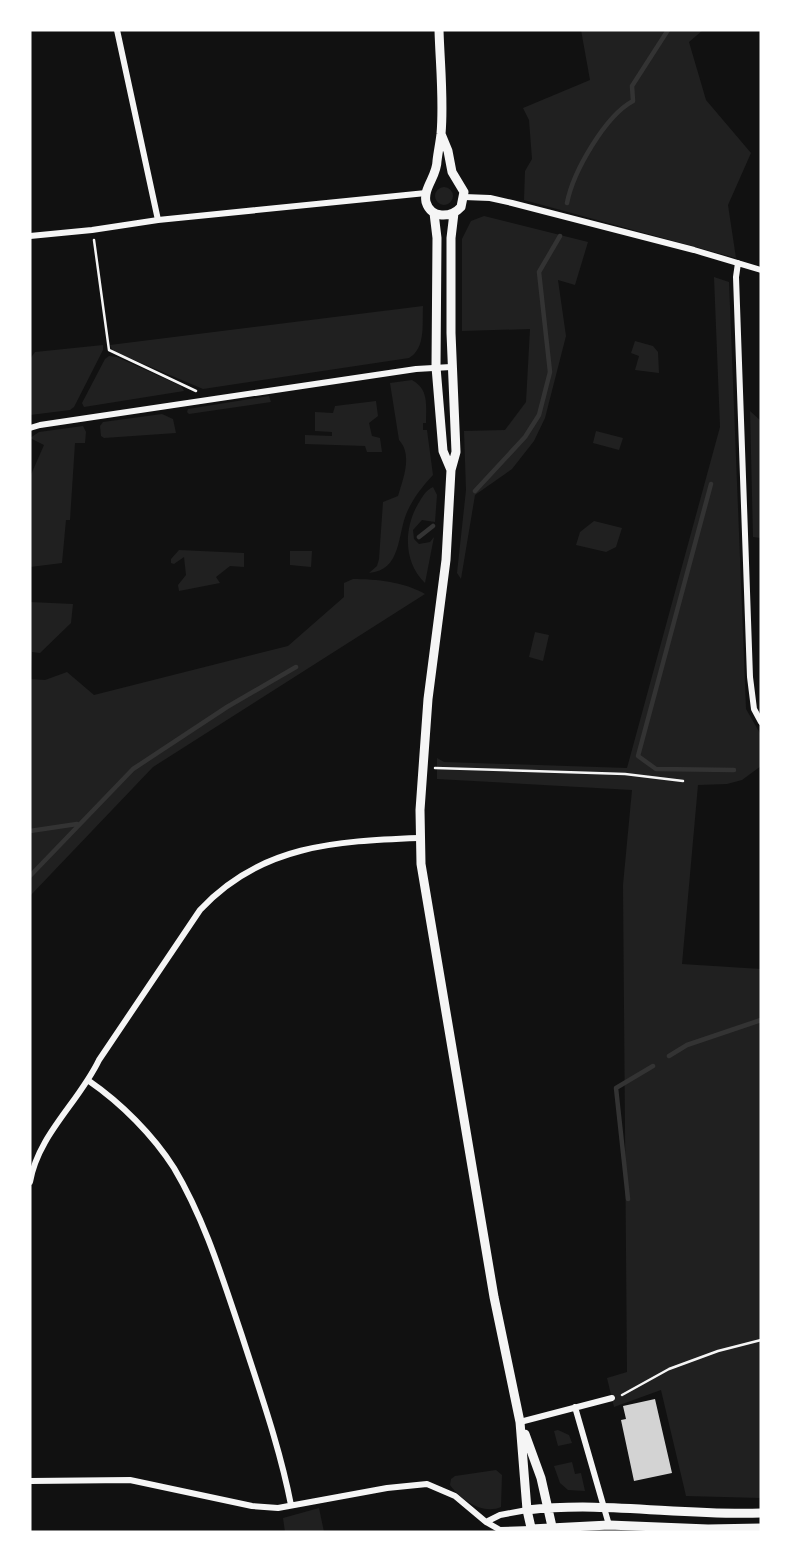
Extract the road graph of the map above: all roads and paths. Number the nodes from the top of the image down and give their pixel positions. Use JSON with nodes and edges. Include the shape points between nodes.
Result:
{"nodes":[{"id":1,"x":117,"y":30,"type":"edge"},
{"id":2,"x":439,"y":30,"type":"edge"},
{"id":3,"x":441,"y":134,"type":"junction"},
{"id":4,"x":433,"y":181,"type":"junction"},
{"id":5,"x":456,"y":181,"type":"junction"},
{"id":6,"x":426,"y":193,"type":"junction"},
{"id":7,"x":464,"y":197,"type":"junction"},
{"id":8,"x":434,"y":213,"type":"junction"},
{"id":9,"x":454,"y":213,"type":"junction"},
{"id":10,"x":158,"y":220,"type":"junction"},
{"id":11,"x":92,"y":230,"type":"junction"},
{"id":12,"x":30,"y":236,"type":"edge"},
{"id":13,"x":738,"y":263,"type":"junction"},
{"id":14,"x":761,"y":270,"type":"edge"},
{"id":15,"x":436,"y":367,"type":"junction"},
{"id":16,"x":452,"y":367,"type":"junction"},
{"id":17,"x":199,"y":393,"type":"dead end"},
{"id":18,"x":30,"y":428,"type":"edge"},
{"id":19,"x":451,"y":470,"type":"junction"},
{"id":20,"x":761,"y":722,"type":"edge"},
{"id":21,"x":423,"y":768,"type":"junction"},
{"id":22,"x":683,"y":781,"type":"dead end"},
{"id":23,"x":419,"y":838,"type":"junction"},
{"id":24,"x":89,"y":1081,"type":"junction"},
{"id":25,"x":30,"y":1182,"type":"edge"},
{"id":26,"x":761,"y":1340,"type":"edge"},
{"id":27,"x":612,"y":1398,"type":"joint"},
{"id":28,"x":575,"y":1408,"type":"junction"},
{"id":29,"x":520,"y":1422,"type":"junction"},
{"id":30,"x":30,"y":1481,"type":"edge"},
{"id":31,"x":291,"y":1506,"type":"junction"},
{"id":32,"x":547,"y":1507,"type":"junction"},
{"id":33,"x":604,"y":1508,"type":"junction"},
{"id":34,"x":527,"y":1510,"type":"junction"},
{"id":35,"x":761,"y":1513,"type":"edge"},
{"id":36,"x":486,"y":1522,"type":"junction"},
{"id":37,"x":609,"y":1525,"type":"junction"},
{"id":38,"x":761,"y":1528,"type":"edge"},
{"id":39,"x":531,"y":1530,"type":"edge"},
{"id":40,"x":552,"y":1530,"type":"edge"}],
"edges":[{"from":1,"to":10,"type":"street"},
{"from":2,"to":3,"type":"main road"},
{"from":3,"to":4,"type":"main road"},
{"from":3,"to":5,"type":"main road"},
{"from":4,"to":5,"type":"main road"},
{"from":4,"to":6,"type":"main road"},
{"from":5,"to":7,"type":"main road"},
{"from":6,"to":8,"type":"main road"},
{"from":6,"to":10,"type":"street"},
{"from":7,"to":9,"type":"main road"},
{"from":7,"to":13,"type":"street","via":[[512,203]]},
{"from":8,"to":9,"type":"main road"},
{"from":8,"to":15,"type":"main road"},
{"from":9,"to":16,"type":"main road"},
{"from":10,"to":11,"type":"street"},
{"from":11,"to":12,"type":"street"},
{"from":11,"to":17,"type":"path","via":[[109,350]]},
{"from":13,"to":14,"type":"street"},
{"from":13,"to":20,"type":"street","via":[[750,677],[754,709]]},
{"from":15,"to":16,"type":"street"},
{"from":15,"to":18,"type":"street"},
{"from":15,"to":19,"type":"main road","via":[[443,451]]},
{"from":16,"to":19,"type":"main road","via":[[456,452]]},
{"from":19,"to":21,"type":"main road"},
{"from":21,"to":22,"type":"path","via":[[625,774]]},
{"from":21,"to":23,"type":"main road"},
{"from":23,"to":24,"type":"street","via":[[309,849],[270,859],[228,884],[200,910]]},
{"from":23,"to":29,"type":"main road","via":[[469,1153]]},
{"from":24,"to":25,"type":"street","via":[[41,1147]]},
{"from":24,"to":31,"type":"street","via":[[109,1094],[155,1143],[186,1190],[209,1242],[261,1394]]},
{"from":26,"to":27,"type":"path","via":[[669,1369]]},
{"from":27,"to":28,"type":"street"},
{"from":28,"to":29,"type":"street"},
{"from":28,"to":33,"type":"street"},
{"from":29,"to":32,"type":"main road"},
{"from":29,"to":34,"type":"main road"},
{"from":30,"to":31,"type":"street","via":[[130,1480],[253,1506]]},
{"from":31,"to":36,"type":"street","via":[[427,1484],[455,1496]]},
{"from":32,"to":33,"type":"main road"},
{"from":32,"to":34,"type":"main road"},
{"from":32,"to":40,"type":"main road"},
{"from":33,"to":35,"type":"main road"},
{"from":33,"to":37,"type":"street"},
{"from":34,"to":36,"type":"street"},
{"from":34,"to":39,"type":"main road"},
{"from":36,"to":39,"type":"street","via":[[500,1531]]},
{"from":37,"to":38,"type":"main road"},
{"from":37,"to":40,"type":"main road"},
{"from":39,"to":40,"type":"main road"}]}
